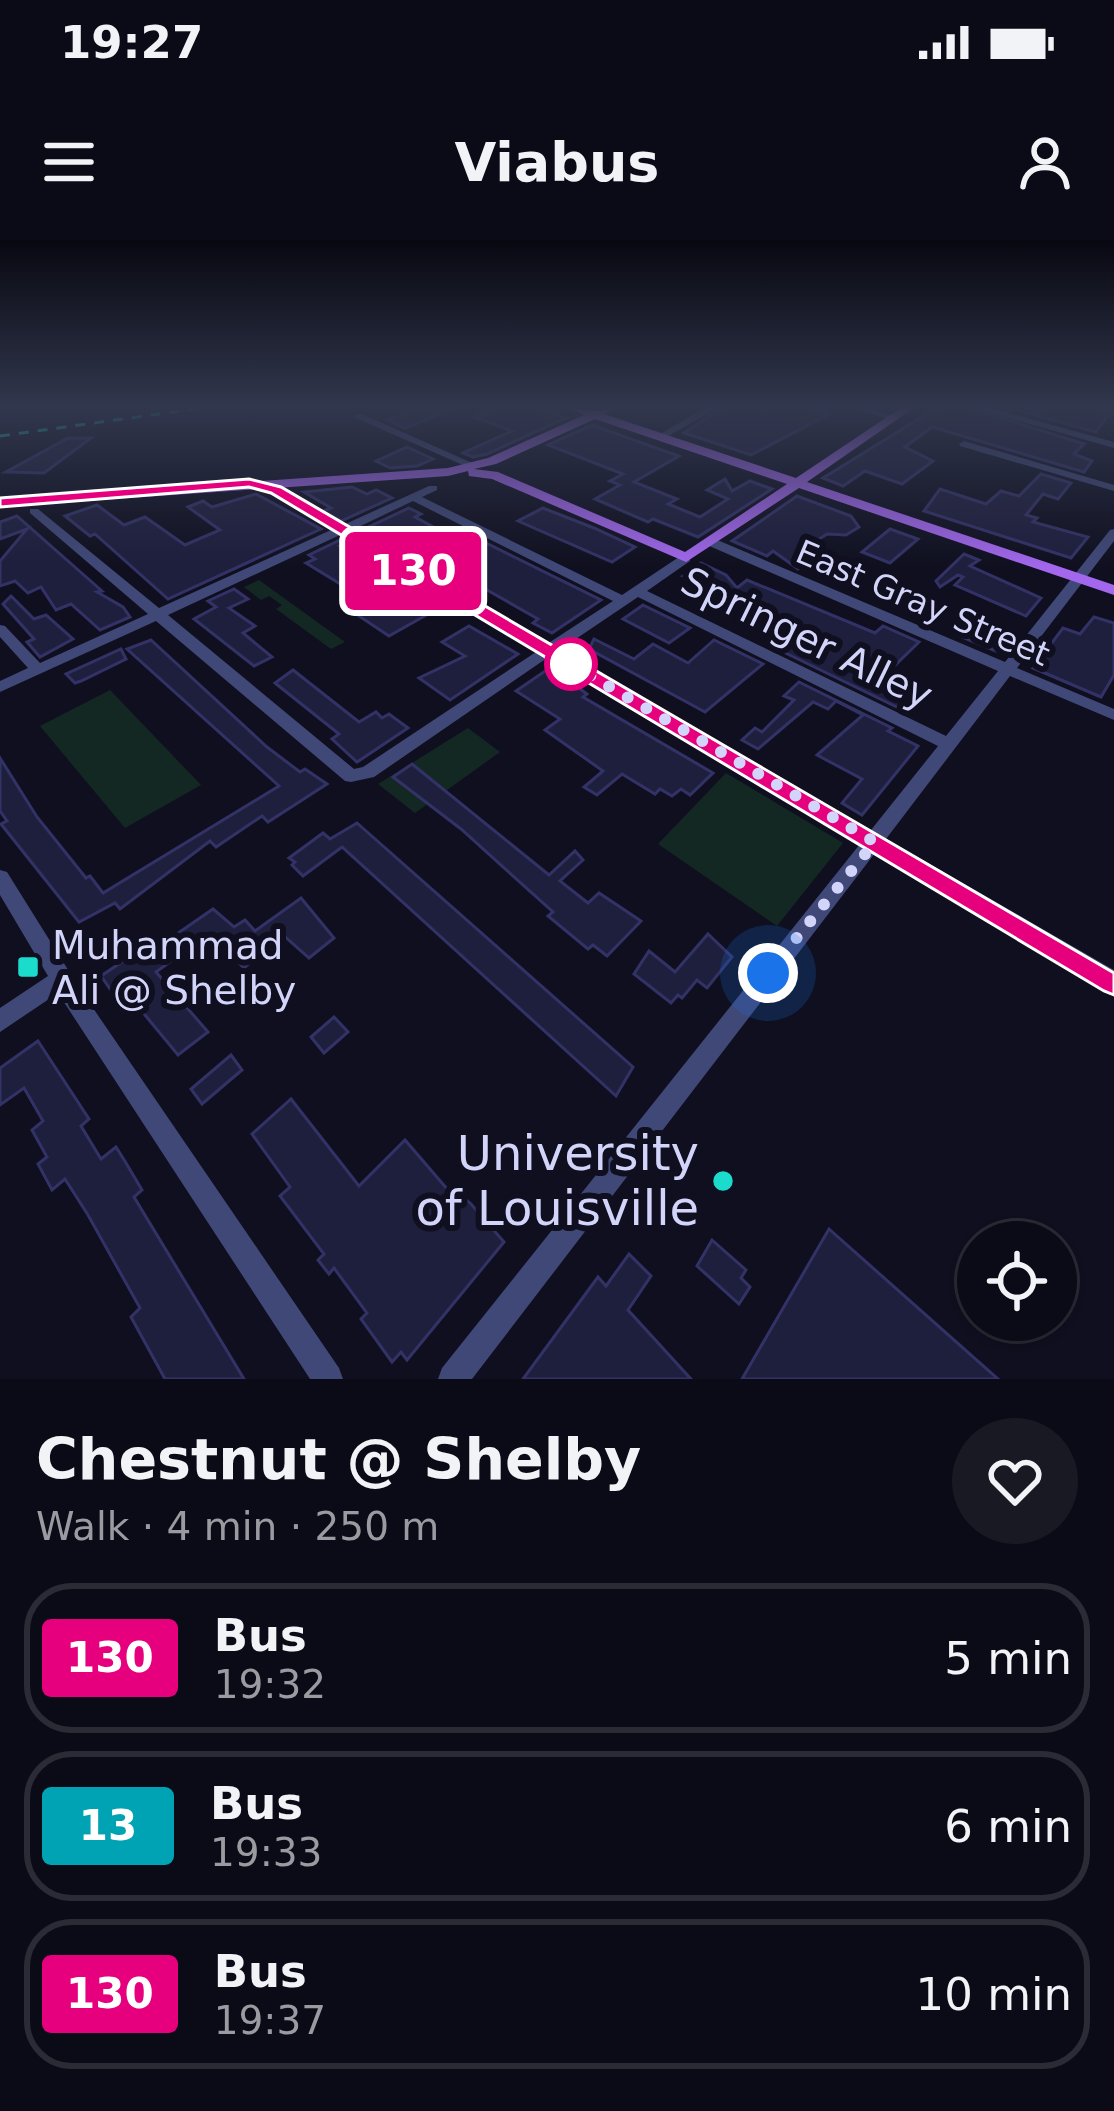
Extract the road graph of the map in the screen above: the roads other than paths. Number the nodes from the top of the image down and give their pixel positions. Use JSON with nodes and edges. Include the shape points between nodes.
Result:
{"nodes":[{"id":1,"x":462,"y":460,"type":"edge"},
{"id":2,"x":490,"y":460,"type":"edge"},
{"id":3,"x":506,"y":460,"type":"edge"},
{"id":4,"x":728,"y":460,"type":"edge"},
{"id":5,"x":833,"y":460,"type":"edge"},
{"id":6,"x":1019,"y":460,"type":"edge"},
{"id":7,"x":476,"y":466,"type":"junction"},
{"id":8,"x":494,"y":475,"type":"junction"},
{"id":9,"x":365,"y":480,"type":"junction"},
{"id":10,"x":259,"y":483,"type":"junction"},
{"id":11,"x":798,"y":484,"type":"junction"},
{"id":12,"x":434,"y":488,"type":"dead end"},
{"id":13,"x":1114,"y":488,"type":"edge"},
{"id":14,"x":413,"y":497,"type":"junction"},
{"id":15,"x":0,"y":503,"type":"edge"},
{"id":16,"x":34,"y":511,"type":"dead end"},
{"id":17,"x":342,"y":530,"type":"junction"},
{"id":18,"x":1114,"y":533,"type":"edge"},
{"id":19,"x":711,"y":542,"type":"junction"},
{"id":20,"x":686,"y":558,"type":"junction"},
{"id":21,"x":1078,"y":579,"type":"junction"},
{"id":22,"x":1114,"y":590,"type":"edge"},
{"id":23,"x":630,"y":596,"type":"junction"},
{"id":24,"x":158,"y":615,"type":"junction"},
{"id":25,"x":0,"y":628,"type":"edge"},
{"id":26,"x":549,"y":651,"type":"junction"},
{"id":27,"x":1007,"y":669,"type":"junction"},
{"id":28,"x":38,"y":670,"type":"junction"},
{"id":29,"x":0,"y":687,"type":"edge"},
{"id":30,"x":1114,"y":715,"type":"edge"},
{"id":31,"x":947,"y":743,"type":"junction"},
{"id":32,"x":875,"y":842,"type":"junction"},
{"id":33,"x":0,"y":878,"type":"edge"},
{"id":34,"x":62,"y":979,"type":"junction"},
{"id":35,"x":1114,"y":982,"type":"edge"},
{"id":36,"x":0,"y":1021,"type":"edge"},
{"id":37,"x":328,"y":1379,"type":"edge"},
{"id":38,"x":453,"y":1379,"type":"edge"}],
"edges":[{"from":1,"to":7,"type":"street"},
{"from":2,"to":7,"type":"main road"},
{"from":3,"to":8,"type":"main road","via":[[491,467]]},
{"from":4,"to":11,"type":"main road"},
{"from":5,"to":11,"type":"main road"},
{"from":6,"to":13,"type":"street"},
{"from":7,"to":9,"type":"main road"},
{"from":8,"to":9,"type":"main road"},
{"from":8,"to":20,"type":"main road"},
{"from":9,"to":10,"type":"main road"},
{"from":10,"to":15,"type":"main road"},
{"from":10,"to":17,"type":"street"},
{"from":11,"to":19,"type":"main road"},
{"from":11,"to":21,"type":"main road"},
{"from":12,"to":14,"type":"street"},
{"from":14,"to":17,"type":"street"},
{"from":14,"to":23,"type":"street","name":"Springer Alley"},
{"from":16,"to":24,"type":"street"},
{"from":17,"to":24,"type":"street"},
{"from":17,"to":26,"type":"street"},
{"from":18,"to":21,"type":"street"},
{"from":19,"to":20,"type":"main road"},
{"from":19,"to":27,"type":"street","name":"East Gray Street"},
{"from":20,"to":23,"type":"street"},
{"from":21,"to":22,"type":"main road"},
{"from":21,"to":27,"type":"street"},
{"from":23,"to":26,"type":"street"},
{"from":23,"to":31,"type":"street","name":"Springer Alley"},
{"from":24,"to":26,"type":"street","via":[[345,775],[368,772]]},
{"from":24,"to":28,"type":"street"},
{"from":25,"to":28,"type":"street"},
{"from":26,"to":32,"type":"street"},
{"from":27,"to":30,"type":"street","name":"East Gray Street"},
{"from":27,"to":31,"type":"street"},
{"from":28,"to":29,"type":"street"},
{"from":31,"to":32,"type":"street"},
{"from":32,"to":35,"type":"street"},
{"from":32,"to":38,"type":"street"},
{"from":33,"to":34,"type":"street"},
{"from":34,"to":36,"type":"street"},
{"from":34,"to":37,"type":"street"}]}
